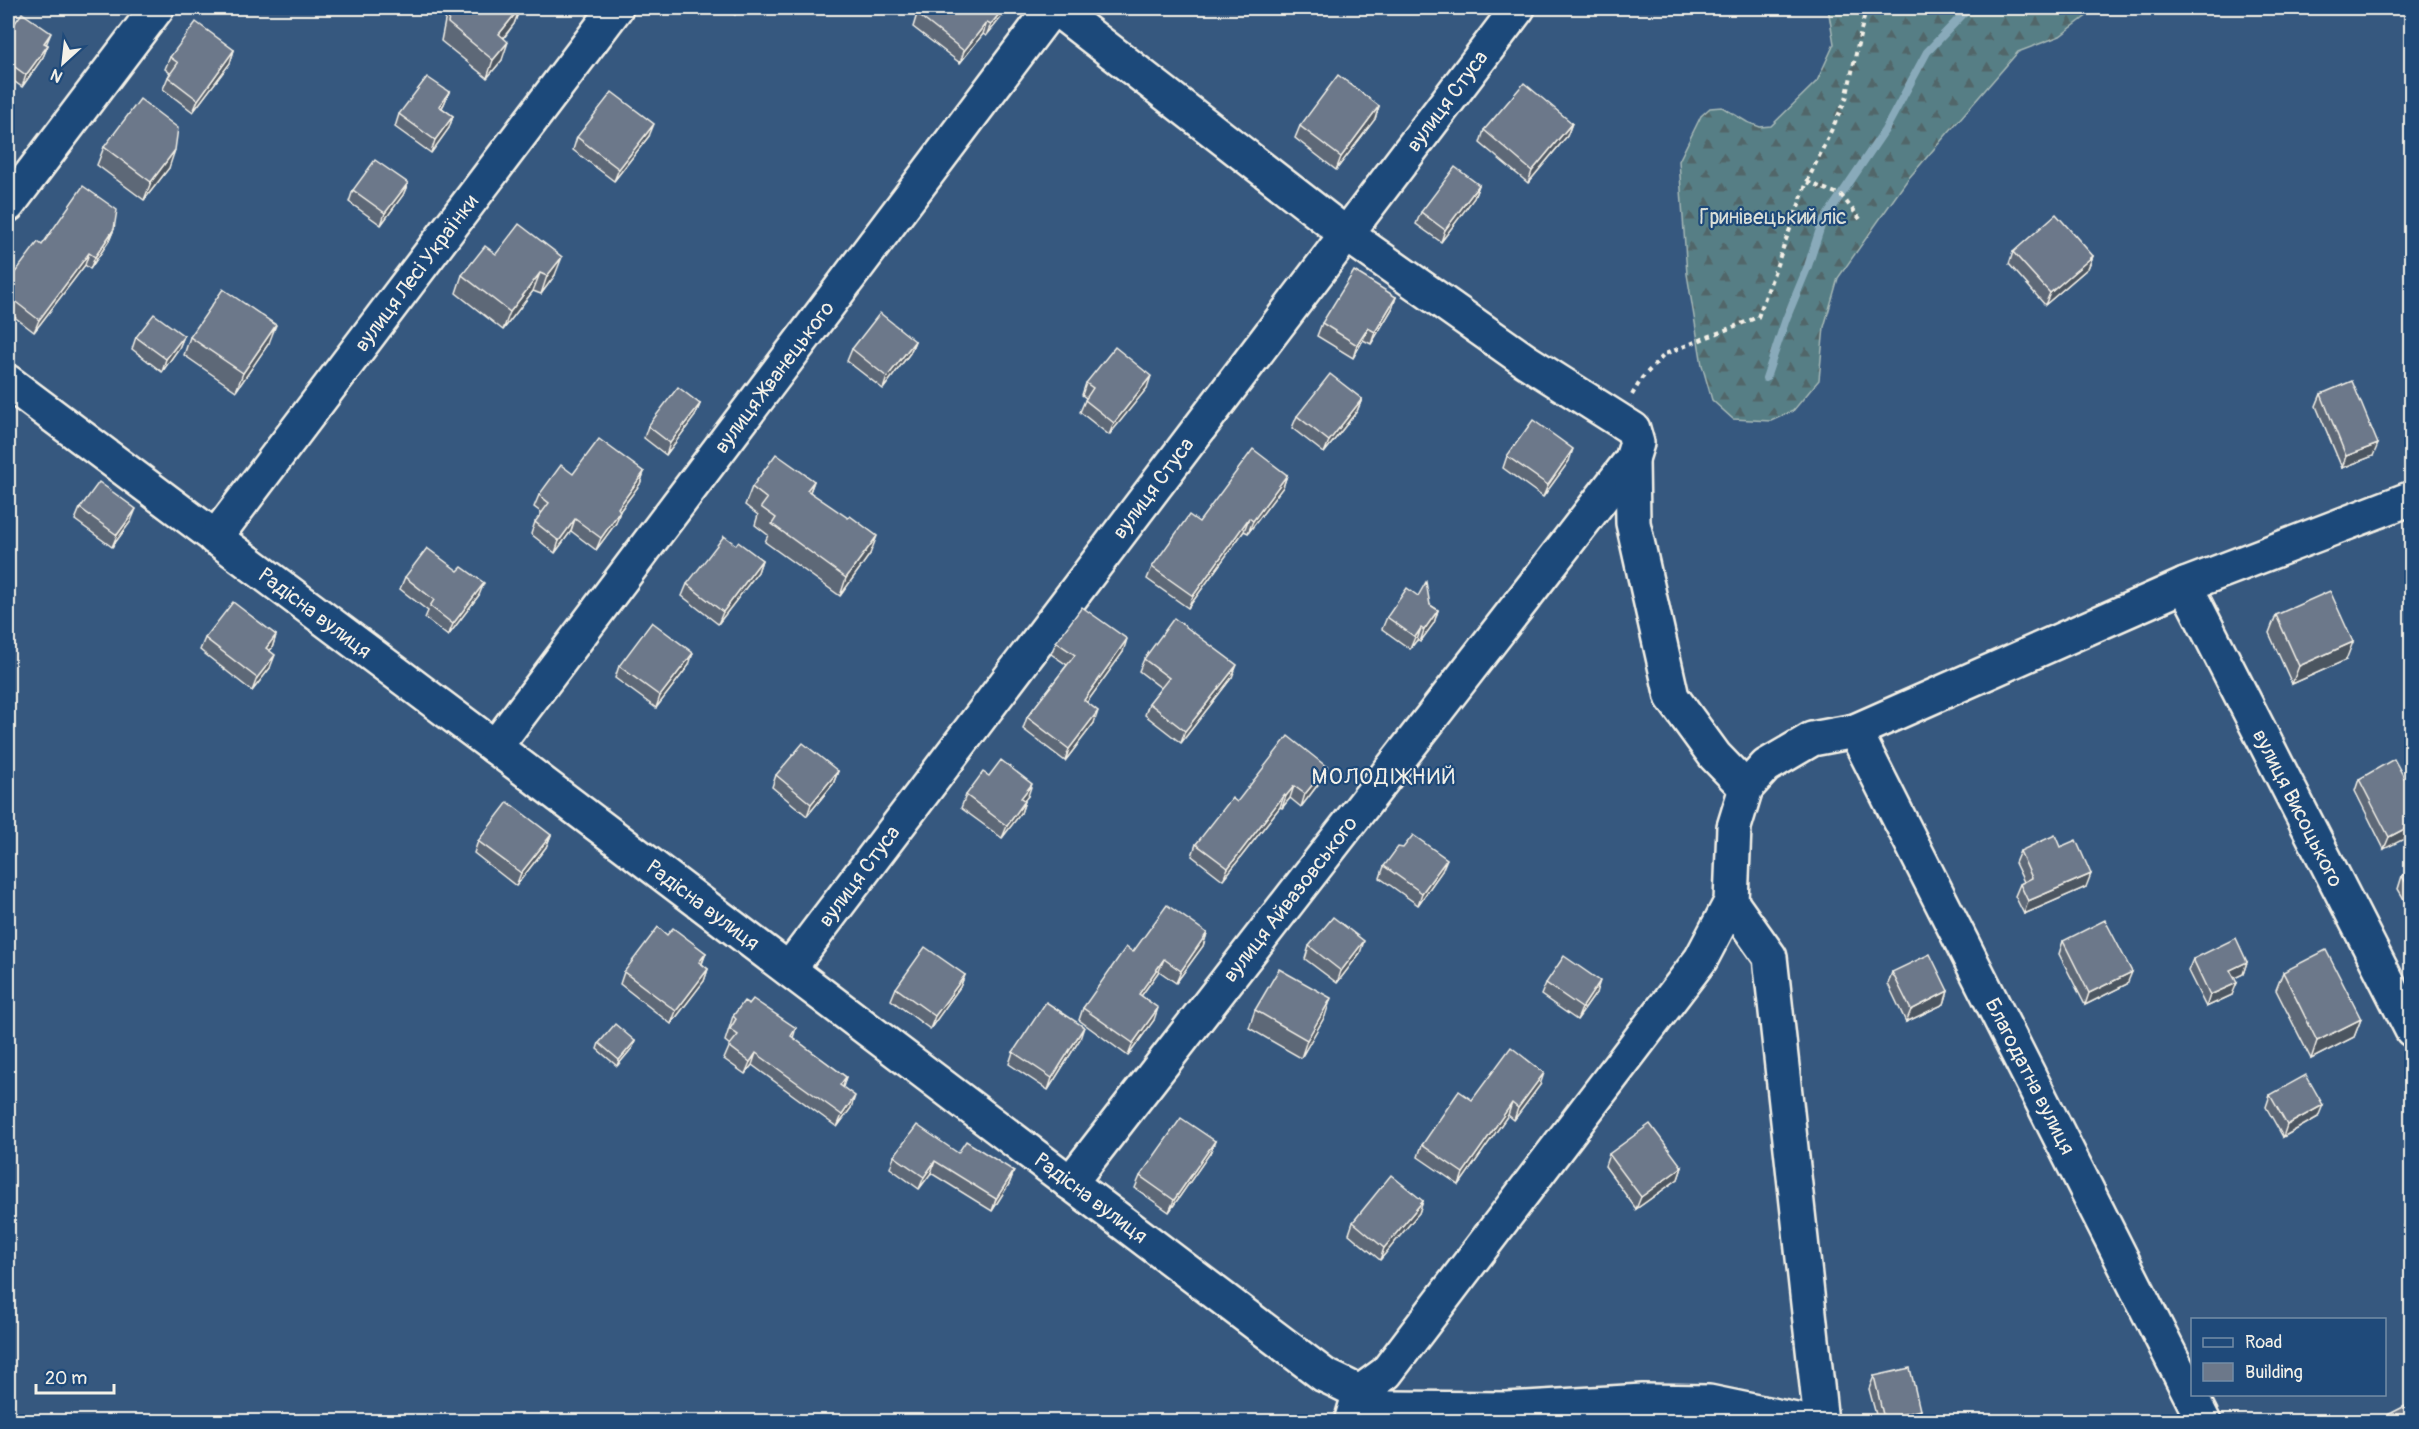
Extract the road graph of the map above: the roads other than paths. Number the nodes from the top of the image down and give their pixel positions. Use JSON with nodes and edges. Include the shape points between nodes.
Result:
{"nodes":[{"id":1,"x":157,"y":8,"type":"edge"},
{"id":2,"x":616,"y":8,"type":"edge"},
{"id":3,"x":1054,"y":8,"type":"edge"},
{"id":4,"x":1518,"y":8,"type":"edge"},
{"id":5,"x":8,"y":205,"type":"edge"},
{"id":6,"x":1346,"y":234,"type":"junction"},
{"id":7,"x":8,"y":382,"type":"edge"},
{"id":8,"x":1629,"y":440,"type":"junction"},
{"id":9,"x":2412,"y":498,"type":"edge"},
{"id":10,"x":215,"y":538,"type":"junction"},
{"id":11,"x":2185,"y":585,"type":"junction"},
{"id":12,"x":1855,"y":731,"type":"junction"},
{"id":13,"x":495,"y":747,"type":"junction"},
{"id":14,"x":1746,"y":788,"type":"junction"},
{"id":15,"x":1731,"y":902,"type":"junction"},
{"id":16,"x":789,"y":969,"type":"junction"},
{"id":17,"x":2412,"y":1030,"type":"edge"},
{"id":18,"x":1070,"y":1183,"type":"junction"},
{"id":19,"x":1375,"y":1411,"type":"edge"},
{"id":20,"x":1806,"y":1422,"type":"edge"},
{"id":21,"x":1821,"y":1422,"type":"edge"},
{"id":22,"x":2204,"y":1422,"type":"edge"}],
"edges":[{"from":1,"to":5,"type":"street"},
{"from":2,"to":10,"type":"street","name":"вулиця Лесі Українки"},
{"from":3,"to":6,"type":"street"},
{"from":3,"to":13,"type":"street","name":"вулиця Жванецького"},
{"from":4,"to":6,"type":"street","name":"вулиця Стуса"},
{"from":6,"to":8,"type":"street","via":[[1526,360]]},
{"from":6,"to":16,"type":"street","name":"вулиця Стуса"},
{"from":7,"to":10,"type":"street","name":"Радісна вулиця"},
{"from":8,"to":14,"type":"street","via":[[1633,523],[1672,697],[1715,756]]},
{"from":8,"to":18,"type":"street","name":"вулиця Айвазовського"},
{"from":9,"to":11,"type":"street"},
{"from":10,"to":13,"type":"street","name":"Радісна вулиця"},
{"from":11,"to":12,"type":"street"},
{"from":11,"to":17,"type":"street","name":"вулиця Висоцького"},
{"from":12,"to":14,"type":"street","via":[[1812,739],[1766,766]]},
{"from":12,"to":22,"type":"street","name":"Благодатна вулиця"},
{"from":13,"to":16,"type":"street","name":"Радісна вулиця"},
{"from":14,"to":15,"type":"street","via":[[1734,827]]},
{"from":15,"to":19,"type":"street","via":[[1701,959],[1386,1373]]},
{"from":15,"to":21,"type":"street","via":[[1770,957]]},
{"from":16,"to":18,"type":"street","name":"Радісна вулиця"},
{"from":18,"to":19,"type":"street","name":"Радісна вулиця"},
{"from":19,"to":20,"type":"street","via":[[1709,1402]]}]}
